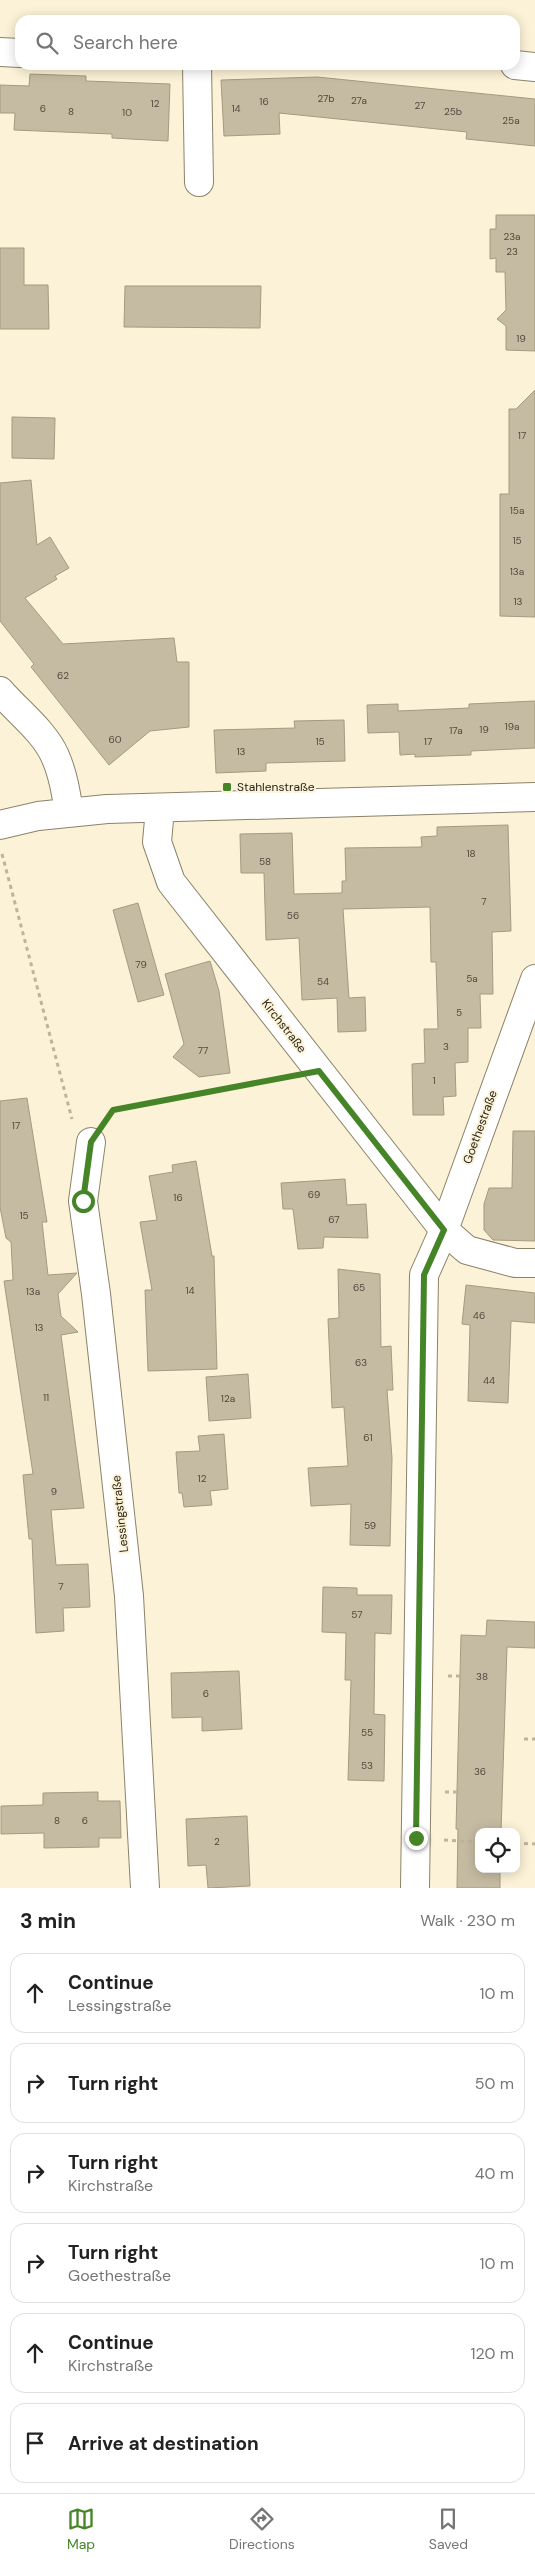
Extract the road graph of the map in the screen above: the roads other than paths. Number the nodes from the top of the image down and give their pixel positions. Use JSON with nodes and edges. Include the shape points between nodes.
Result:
{"nodes":[{"id":1,"x":0,"y":52,"type":"edge"},
{"id":2,"x":15,"y":53,"type":"edge"},
{"id":3,"x":520,"y":66,"type":"edge"},
{"id":4,"x":535,"y":67,"type":"edge"},
{"id":5,"x":197,"y":70,"type":"edge"},
{"id":6,"x":199,"y":182,"type":"dead end"},
{"id":7,"x":0,"y":691,"type":"edge"},
{"id":8,"x":535,"y":797,"type":"edge"},
{"id":9,"x":160,"y":809,"type":"junction"},
{"id":10,"x":68,"y":812,"type":"junction"},
{"id":11,"x":0,"y":825,"type":"edge"},
{"id":12,"x":535,"y":979,"type":"edge"},
{"id":13,"x":91,"y":1142,"type":"road end"},
{"id":14,"x":444,"y":1230,"type":"junction"},
{"id":15,"x":535,"y":1263,"type":"edge"},
{"id":16,"x":145,"y":1888,"type":"edge"},
{"id":17,"x":415,"y":1888,"type":"edge"}],
"edges":[{"from":1,"to":2,"type":"street"},
{"from":3,"to":4,"type":"street"},
{"from":5,"to":6,"type":"street"},
{"from":7,"to":10,"type":"street","via":[[54,754],[64,781]]},
{"from":8,"to":9,"type":"street"},
{"from":9,"to":10,"type":"street"},
{"from":9,"to":14,"type":"street","name":"Kirchstraße","via":[[157,842],[171,882]]},
{"from":10,"to":11,"type":"street"},
{"from":12,"to":14,"type":"street","name":"Goethestraße"},
{"from":13,"to":16,"type":"street","name":"Lessingstraße","via":[[83,1201],[129,1596]]},
{"from":14,"to":15,"type":"street","name":"Kirchstraße","via":[[467,1250],[515,1264]]},
{"from":14,"to":17,"type":"street","name":"Goethestraße","via":[[424,1275]]}]}
